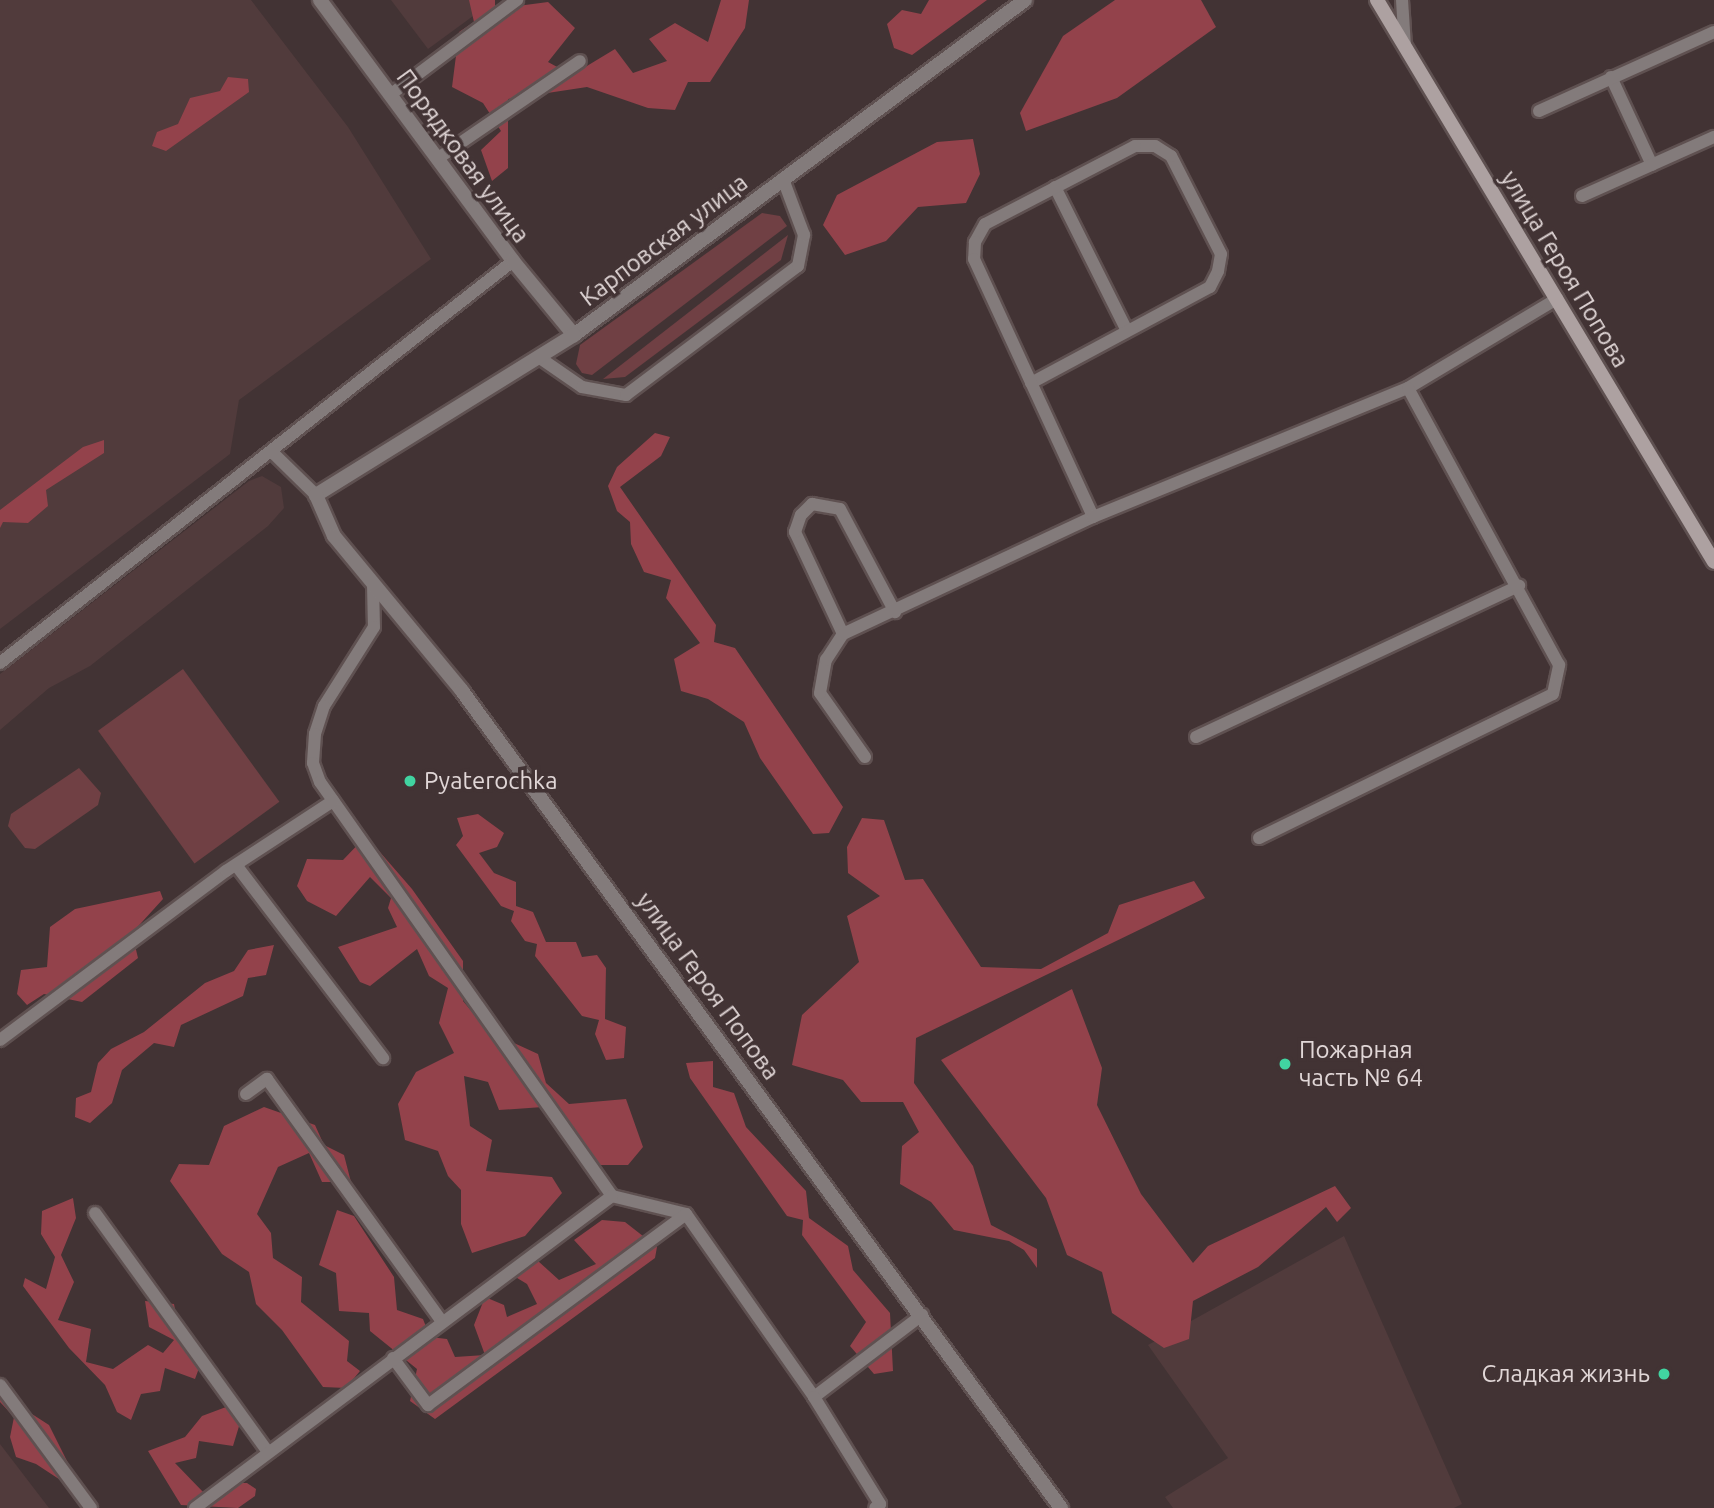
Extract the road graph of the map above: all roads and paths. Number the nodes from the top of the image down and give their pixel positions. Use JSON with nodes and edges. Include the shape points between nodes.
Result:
{"nodes":[{"id":1,"x":320,"y":0,"type":"edge"},
{"id":2,"x":517,"y":0,"type":"edge"},
{"id":3,"x":1025,"y":0,"type":"edge"},
{"id":4,"x":1377,"y":0,"type":"edge"},
{"id":5,"x":1402,"y":0,"type":"edge"},
{"id":6,"x":1714,"y":32,"type":"edge"},
{"id":7,"x":1405,"y":47,"type":"junction"},
{"id":8,"x":580,"y":61,"type":"dead end"},
{"id":9,"x":1611,"y":77,"type":"junction"},
{"id":10,"x":390,"y":95,"type":"junction"},
{"id":11,"x":1539,"y":111,"type":"dead end"},
{"id":12,"x":1714,"y":137,"type":"edge"},
{"id":13,"x":437,"y":159,"type":"junction"},
{"id":14,"x":1652,"y":165,"type":"junction"},
{"id":15,"x":783,"y":179,"type":"junction"},
{"id":16,"x":1055,"y":187,"type":"junction"},
{"id":17,"x":1582,"y":196,"type":"dead end"},
{"id":18,"x":513,"y":261,"type":"junction"},
{"id":19,"x":1557,"y":299,"type":"junction"},
{"id":20,"x":1127,"y":331,"type":"junction"},
{"id":21,"x":574,"y":335,"type":"junction"},
{"id":22,"x":540,"y":358,"type":"junction"},
{"id":23,"x":1031,"y":383,"type":"junction"},
{"id":24,"x":1408,"y":388,"type":"junction"},
{"id":25,"x":273,"y":453,"type":"junction"},
{"id":26,"x":316,"y":495,"type":"junction"},
{"id":27,"x":1093,"y":517,"type":"junction"},
{"id":28,"x":1714,"y":562,"type":"edge"},
{"id":29,"x":373,"y":583,"type":"junction"},
{"id":30,"x":1519,"y":586,"type":"junction"},
{"id":31,"x":895,"y":612,"type":"junction"},
{"id":32,"x":843,"y":634,"type":"junction"},
{"id":33,"x":0,"y":663,"type":"edge"},
{"id":34,"x":1195,"y":737,"type":"dead end"},
{"id":35,"x":865,"y":757,"type":"dead end"},
{"id":36,"x":333,"y":801,"type":"junction"},
{"id":37,"x":1259,"y":838,"type":"dead end"},
{"id":38,"x":236,"y":866,"type":"junction"},
{"id":39,"x":0,"y":1040,"type":"edge"},
{"id":40,"x":383,"y":1058,"type":"dead end"},
{"id":41,"x":246,"y":1094,"type":"dead end"},
{"id":42,"x":612,"y":1196,"type":"junction"},
{"id":43,"x":95,"y":1213,"type":"dead end"},
{"id":44,"x":686,"y":1214,"type":"junction"},
{"id":45,"x":922,"y":1315,"type":"junction"},
{"id":46,"x":442,"y":1322,"type":"junction"},
{"id":47,"x":393,"y":1358,"type":"junction"},
{"id":48,"x":0,"y":1385,"type":"edge"},
{"id":49,"x":814,"y":1396,"type":"junction"},
{"id":50,"x":267,"y":1451,"type":"junction"},
{"id":51,"x":198,"y":1507,"type":"edge"},
{"id":52,"x":90,"y":1508,"type":"edge"},
{"id":53,"x":876,"y":1508,"type":"edge"},
{"id":54,"x":1061,"y":1508,"type":"edge"}],
"edges":[{"from":1,"to":10,"type":"street","name":"Порядковая улица"},
{"from":2,"to":10,"type":"lane"},
{"from":3,"to":15,"type":"street","name":"Карповская улица"},
{"from":4,"to":7,"type":"street","name":"улица Героя Попова"},
{"from":5,"to":7,"type":"lane"},
{"from":6,"to":9,"type":"lane"},
{"from":7,"to":19,"type":"street","name":"улица Героя Попова"},
{"from":8,"to":13,"type":"lane"},
{"from":9,"to":11,"type":"lane"},
{"from":9,"to":14,"type":"lane"},
{"from":10,"to":13,"type":"street","name":"Порядковая улица"},
{"from":12,"to":14,"type":"lane"},
{"from":13,"to":18,"type":"street","name":"Порядковая улица"},
{"from":14,"to":17,"type":"lane"},
{"from":15,"to":21,"type":"street","name":"Карповская улица"},
{"from":15,"to":22,"type":"lane","via":[[804,235],[798,266],[626,395],[582,387]]},
{"from":16,"to":20,"type":"lane"},
{"from":16,"to":20,"type":"lane","via":[[1135,146],[1155,146],[1171,156],[1221,254],[1210,287]]},
{"from":16,"to":23,"type":"lane","via":[[985,224],[975,242],[974,259]]},
{"from":18,"to":21,"type":"street","name":"Порядковая улица"},
{"from":18,"to":25,"type":"lane"},
{"from":19,"to":24,"type":"lane"},
{"from":19,"to":28,"type":"street","name":"улица Героя Попова"},
{"from":20,"to":23,"type":"lane"},
{"from":21,"to":22,"type":"street","name":"Карповская улица"},
{"from":22,"to":26,"type":"street","name":"Карповская улица"},
{"from":23,"to":27,"type":"lane"},
{"from":24,"to":27,"type":"lane"},
{"from":24,"to":30,"type":"lane"},
{"from":25,"to":26,"type":"lane"},
{"from":25,"to":33,"type":"lane"},
{"from":26,"to":29,"type":"street","name":"улица Героя Попова","via":[[334,536]]},
{"from":27,"to":31,"type":"lane"},
{"from":29,"to":36,"type":"lane","via":[[374,627],[324,706],[315,734],[313,763]]},
{"from":29,"to":45,"type":"street","name":"улица Героя Попова","via":[[462,691]]},
{"from":30,"to":34,"type":"lane"},
{"from":30,"to":37,"type":"lane","via":[[1559,665],[1553,694]]},
{"from":31,"to":32,"type":"lane"},
{"from":31,"to":32,"type":"lane","via":[[839,509],[813,504],[801,515],[794,532]]},
{"from":32,"to":35,"type":"lane","via":[[826,660],[820,693]]},
{"from":36,"to":38,"type":"lane"},
{"from":36,"to":42,"type":"lane"},
{"from":38,"to":39,"type":"lane"},
{"from":38,"to":40,"type":"lane"},
{"from":41,"to":46,"type":"lane","via":[[267,1079]]},
{"from":42,"to":44,"type":"lane"},
{"from":42,"to":46,"type":"lane"},
{"from":43,"to":50,"type":"lane"},
{"from":44,"to":47,"type":"lane","via":[[428,1405]]},
{"from":44,"to":49,"type":"lane"},
{"from":45,"to":49,"type":"lane"},
{"from":45,"to":54,"type":"street","name":"улица Героя Попова"},
{"from":46,"to":47,"type":"lane"},
{"from":47,"to":50,"type":"lane"},
{"from":48,"to":52,"type":"lane"},
{"from":49,"to":53,"type":"lane","via":[[880,1504]]},
{"from":50,"to":51,"type":"lane"}]}
